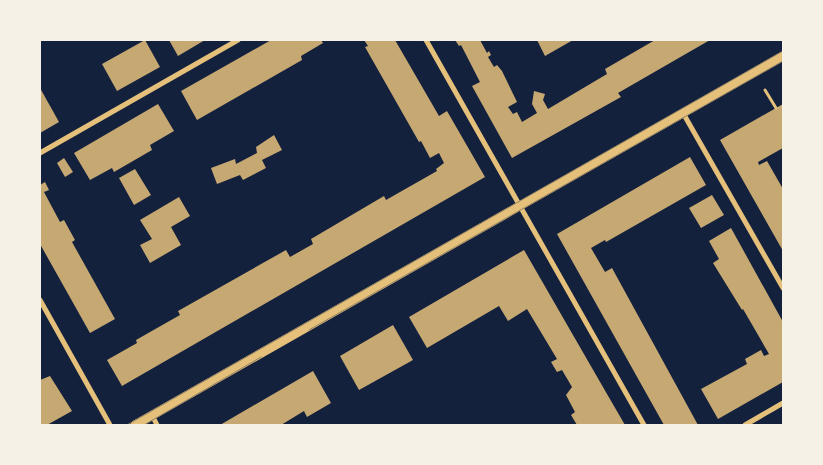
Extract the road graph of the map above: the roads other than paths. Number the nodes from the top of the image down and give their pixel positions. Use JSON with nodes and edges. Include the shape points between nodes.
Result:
{"nodes":[{"id":1,"x":238,"y":40,"type":"edge"},
{"id":2,"x":426,"y":40,"type":"edge"},
{"id":3,"x":783,"y":56,"type":"edge"},
{"id":4,"x":683,"y":113,"type":"junction"},
{"id":5,"x":40,"y":153,"type":"edge"},
{"id":6,"x":521,"y":206,"type":"junction"},
{"id":7,"x":783,"y":288,"type":"edge"},
{"id":8,"x":40,"y":300,"type":"edge"},
{"id":9,"x":783,"y":403,"type":"edge"},
{"id":10,"x":152,"y":416,"type":"junction"},
{"id":11,"x":110,"y":425,"type":"edge"},
{"id":12,"x":135,"y":425,"type":"edge"},
{"id":13,"x":157,"y":425,"type":"edge"},
{"id":14,"x":644,"y":425,"type":"edge"},
{"id":15,"x":745,"y":425,"type":"edge"}],
"edges":[{"from":1,"to":5,"type":"street"},
{"from":2,"to":6,"type":"street"},
{"from":3,"to":4,"type":"street"},
{"from":4,"to":6,"type":"street"},
{"from":4,"to":7,"type":"street"},
{"from":6,"to":10,"type":"street"},
{"from":6,"to":14,"type":"street"},
{"from":8,"to":11,"type":"street"},
{"from":9,"to":15,"type":"street"},
{"from":10,"to":12,"type":"street"},
{"from":10,"to":13,"type":"street"}]}
